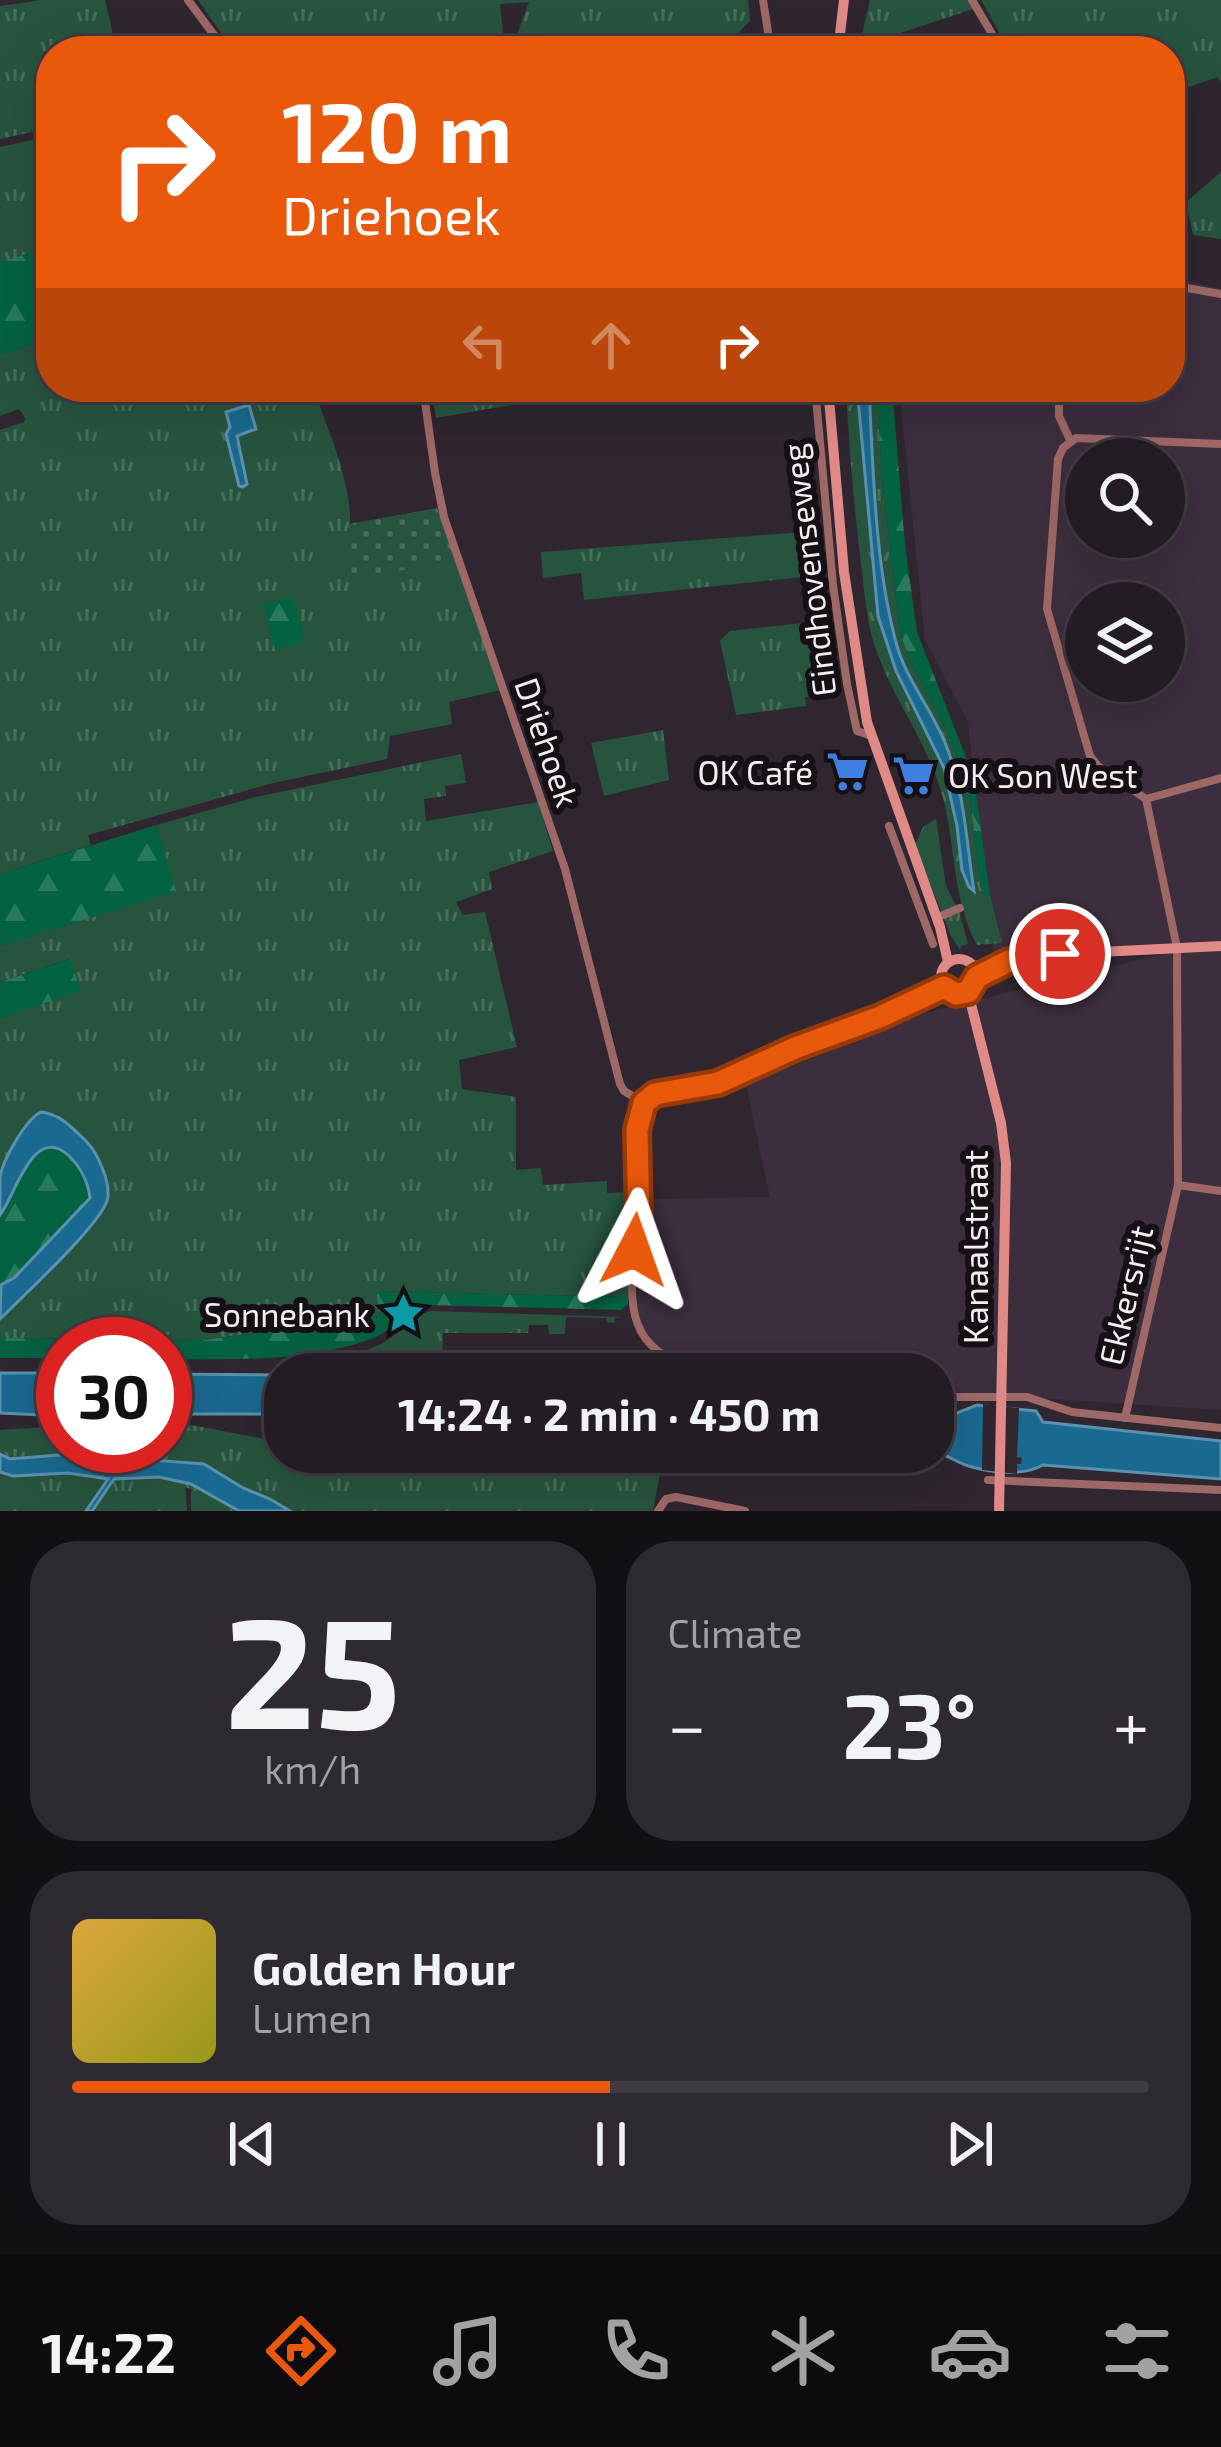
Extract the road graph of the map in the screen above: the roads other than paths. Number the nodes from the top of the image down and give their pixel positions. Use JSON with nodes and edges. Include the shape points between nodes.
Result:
{"nodes":[{"id":1,"x":188,"y":0,"type":"edge"},
{"id":2,"x":763,"y":0,"type":"edge"},
{"id":3,"x":844,"y":0,"type":"edge"},
{"id":4,"x":972,"y":0,"type":"edge"},
{"id":5,"x":215,"y":36,"type":"edge"},
{"id":6,"x":769,"y":36,"type":"edge"},
{"id":7,"x":840,"y":36,"type":"edge"},
{"id":8,"x":993,"y":36,"type":"edge"},
{"id":9,"x":1185,"y":288,"type":"edge"},
{"id":10,"x":1221,"y":294,"type":"edge"},
{"id":11,"x":425,"y":402,"type":"edge"},
{"id":12,"x":816,"y":402,"type":"edge"},
{"id":13,"x":829,"y":402,"type":"edge"},
{"id":14,"x":1059,"y":402,"type":"edge"},
{"id":15,"x":1069,"y":438,"type":"edge"},
{"id":16,"x":1185,"y":442,"type":"edge"},
{"id":17,"x":1221,"y":444,"type":"edge"},
{"id":18,"x":1065,"y":446,"type":"edge"},
{"id":19,"x":872,"y":736,"type":"junction"},
{"id":20,"x":1221,"y":778,"type":"edge"},
{"id":21,"x":1145,"y":799,"type":"junction"},
{"id":22,"x":889,"y":826,"type":"dead end"},
{"id":23,"x":922,"y":895,"type":"junction"},
{"id":24,"x":960,"y":908,"type":"dead end"},
{"id":25,"x":938,"y":922,"type":"junction"},
{"id":26,"x":933,"y":944,"type":"dead end"},
{"id":27,"x":1221,"y":946,"type":"edge"},
{"id":28,"x":1177,"y":948,"type":"junction"},
{"id":29,"x":954,"y":960,"type":"junction"},
{"id":30,"x":975,"y":972,"type":"junction"},
{"id":31,"x":942,"y":983,"type":"junction"},
{"id":32,"x":962,"y":993,"type":"junction"},
{"id":33,"x":644,"y":1103,"type":"junction"},
{"id":34,"x":1178,"y":1185,"type":"junction"},
{"id":35,"x":1221,"y":1191,"type":"edge"},
{"id":36,"x":659,"y":1353,"type":"edge"},
{"id":37,"x":954,"y":1399,"type":"edge"},
{"id":38,"x":1002,"y":1402,"type":"junction"},
{"id":39,"x":1126,"y":1418,"type":"junction"},
{"id":40,"x":1221,"y":1428,"type":"edge"},
{"id":41,"x":996,"y":1478,"type":"junction"},
{"id":42,"x":1221,"y":1490,"type":"edge"},
{"id":43,"x":658,"y":1511,"type":"edge"},
{"id":44,"x":745,"y":1511,"type":"edge"},
{"id":45,"x":1000,"y":1511,"type":"edge"}],
"edges":[{"from":1,"to":5,"type":"street"},
{"from":2,"to":6,"type":"street"},
{"from":3,"to":7,"type":"main road"},
{"from":4,"to":8,"type":"street"},
{"from":9,"to":10,"type":"street"},
{"from":11,"to":33,"type":"street","name":"Driehoek","via":[[444,518],[565,869],[620,1084]]},
{"from":12,"to":19,"type":"street","name":"Eindhovenseweg","via":[[847,684],[857,731]]},
{"from":13,"to":19,"type":"main road","name":"Eindhovenseweg","via":[[844,572]]},
{"from":14,"to":15,"type":"street"},
{"from":16,"to":17,"type":"street"},
{"from":18,"to":21,"type":"street","via":[[1047,609],[1090,756]]},
{"from":19,"to":23,"type":"main road","name":"Eindhovenseweg"},
{"from":20,"to":21,"type":"street"},
{"from":21,"to":28,"type":"street","name":"Ekkersrijt"},
{"from":22,"to":23,"type":"street","name":"Eindhovenseweg"},
{"from":23,"to":25,"type":"main road","name":"Eindhovenseweg"},
{"from":23,"to":26,"type":"street","name":"Eindhovenseweg"},
{"from":24,"to":25,"type":"street"},
{"from":25,"to":29,"type":"main road","name":"Eindhovenseweg"},
{"from":27,"to":28,"type":"main road"},
{"from":28,"to":30,"type":"main road","via":[[1060,954]]},
{"from":28,"to":34,"type":"street","name":"Ekkersrijt"},
{"from":29,"to":30,"type":"main road"},
{"from":29,"to":31,"type":"main road"},
{"from":30,"to":32,"type":"main road"},
{"from":31,"to":32,"type":"main road"},
{"from":31,"to":33,"type":"street","via":[[718,1083]]},
{"from":32,"to":38,"type":"main road","name":"Kanaalstraat","via":[[975,1012],[1006,1163]]},
{"from":33,"to":36,"type":"street","via":[[633,1313]]},
{"from":34,"to":35,"type":"street","name":"Ekkersrijt"},
{"from":34,"to":39,"type":"street","name":"Ekkersrijt"},
{"from":37,"to":38,"type":"street","name":"Ekkersrijt"},
{"from":38,"to":39,"type":"street","name":"Ekkersrijt","via":[[1027,1397]]},
{"from":38,"to":41,"type":"main road","name":"Kanaalstraat"},
{"from":39,"to":40,"type":"street","name":"Ekkersrijt"},
{"from":41,"to":42,"type":"street"},
{"from":41,"to":45,"type":"main road","name":"Kanaalstraat"},
{"from":43,"to":44,"type":"street","via":[[676,1497]]}]}
